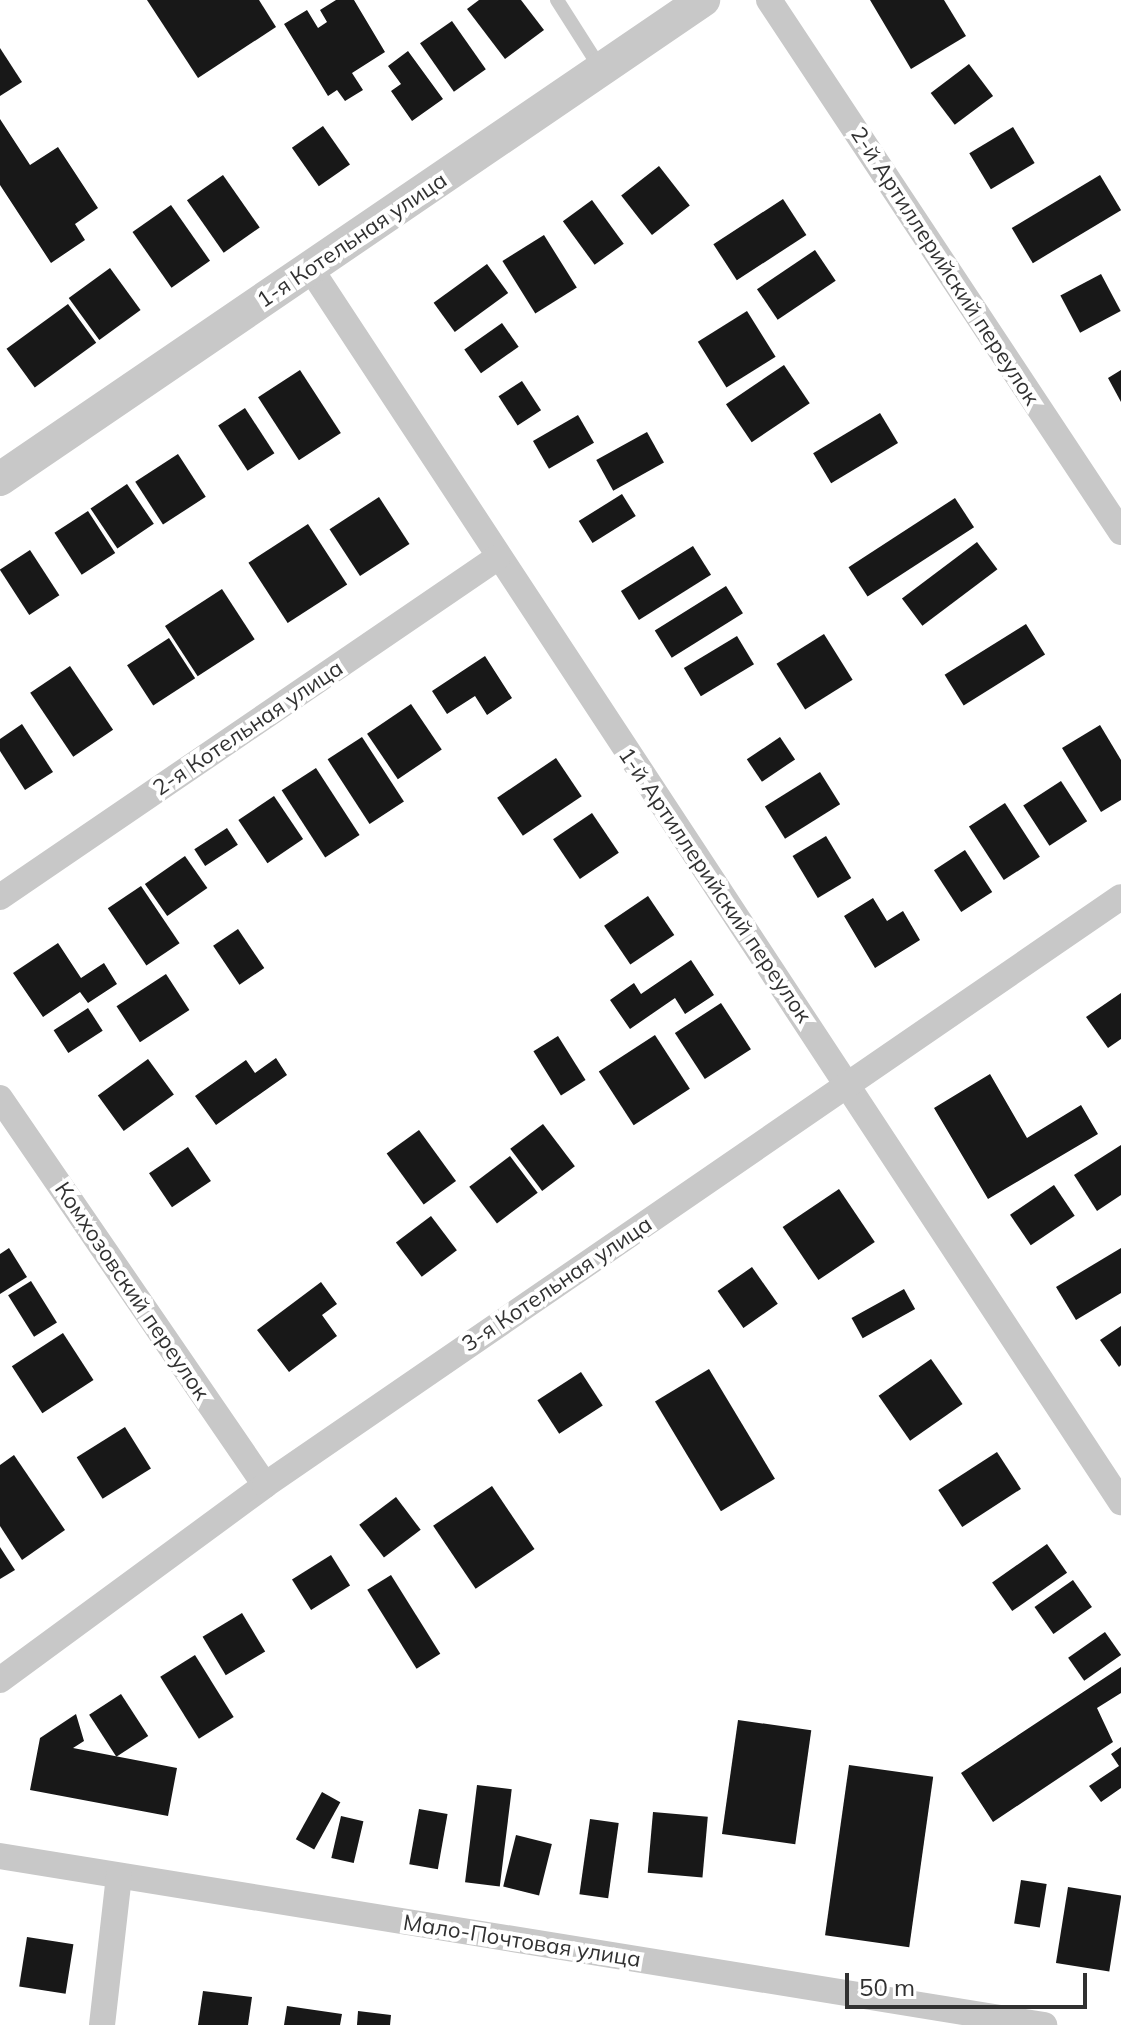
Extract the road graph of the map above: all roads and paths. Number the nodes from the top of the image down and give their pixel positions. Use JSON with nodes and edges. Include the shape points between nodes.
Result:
{"nodes":[{"id":1,"x":557,"y":0,"type":"edge"},
{"id":2,"x":703,"y":0,"type":"edge"},
{"id":3,"x":769,"y":0,"type":"edge"},
{"id":4,"x":601,"y":69,"type":"junction"},
{"id":5,"x":310,"y":268,"type":"junction"},
{"id":6,"x":0,"y":479,"type":"edge"},
{"id":7,"x":1121,"y":532,"type":"edge"},
{"id":8,"x":497,"y":558,"type":"junction"},
{"id":9,"x":0,"y":897,"type":"edge"},
{"id":10,"x":1121,"y":897,"type":"edge"},
{"id":11,"x":848,"y":1084,"type":"junction"},
{"id":12,"x":0,"y":1098,"type":"edge"},
{"id":13,"x":265,"y":1485,"type":"junction"},
{"id":14,"x":1121,"y":1502,"type":"edge"},
{"id":15,"x":0,"y":1680,"type":"edge"},
{"id":16,"x":0,"y":1856,"type":"edge"},
{"id":17,"x":119,"y":1876,"type":"junction"},
{"id":18,"x":102,"y":2025,"type":"edge"},
{"id":19,"x":1044,"y":2025,"type":"edge"}],
"edges":[{"from":1,"to":4,"type":"lane"},
{"from":2,"to":4,"type":"street","name":"1-я Котельная улица"},
{"from":3,"to":7,"type":"street","name":"2-й Артиллерийский переулок"},
{"from":4,"to":5,"type":"street","name":"1-я Котельная улица"},
{"from":5,"to":6,"type":"street","name":"1-я Котельная улица"},
{"from":5,"to":8,"type":"street","name":"1-й Артиллерийский переулок"},
{"from":8,"to":9,"type":"street","name":"2-я Котельная улица"},
{"from":8,"to":11,"type":"street","name":"1-й Артиллерийский переулок"},
{"from":10,"to":11,"type":"street","name":"3-я Котельная улица"},
{"from":11,"to":13,"type":"street","name":"3-я Котельная улица"},
{"from":11,"to":14,"type":"street","name":"1-й Артиллерийский переулок"},
{"from":12,"to":13,"type":"street","name":"Комхозовский переулок"},
{"from":13,"to":15,"type":"street","name":"3-я Котельная улица"},
{"from":16,"to":17,"type":"street","name":"Мало-Почтовая улица"},
{"from":17,"to":18,"type":"street"},
{"from":17,"to":19,"type":"street","name":"Мало-Почтовая улица"}]}
